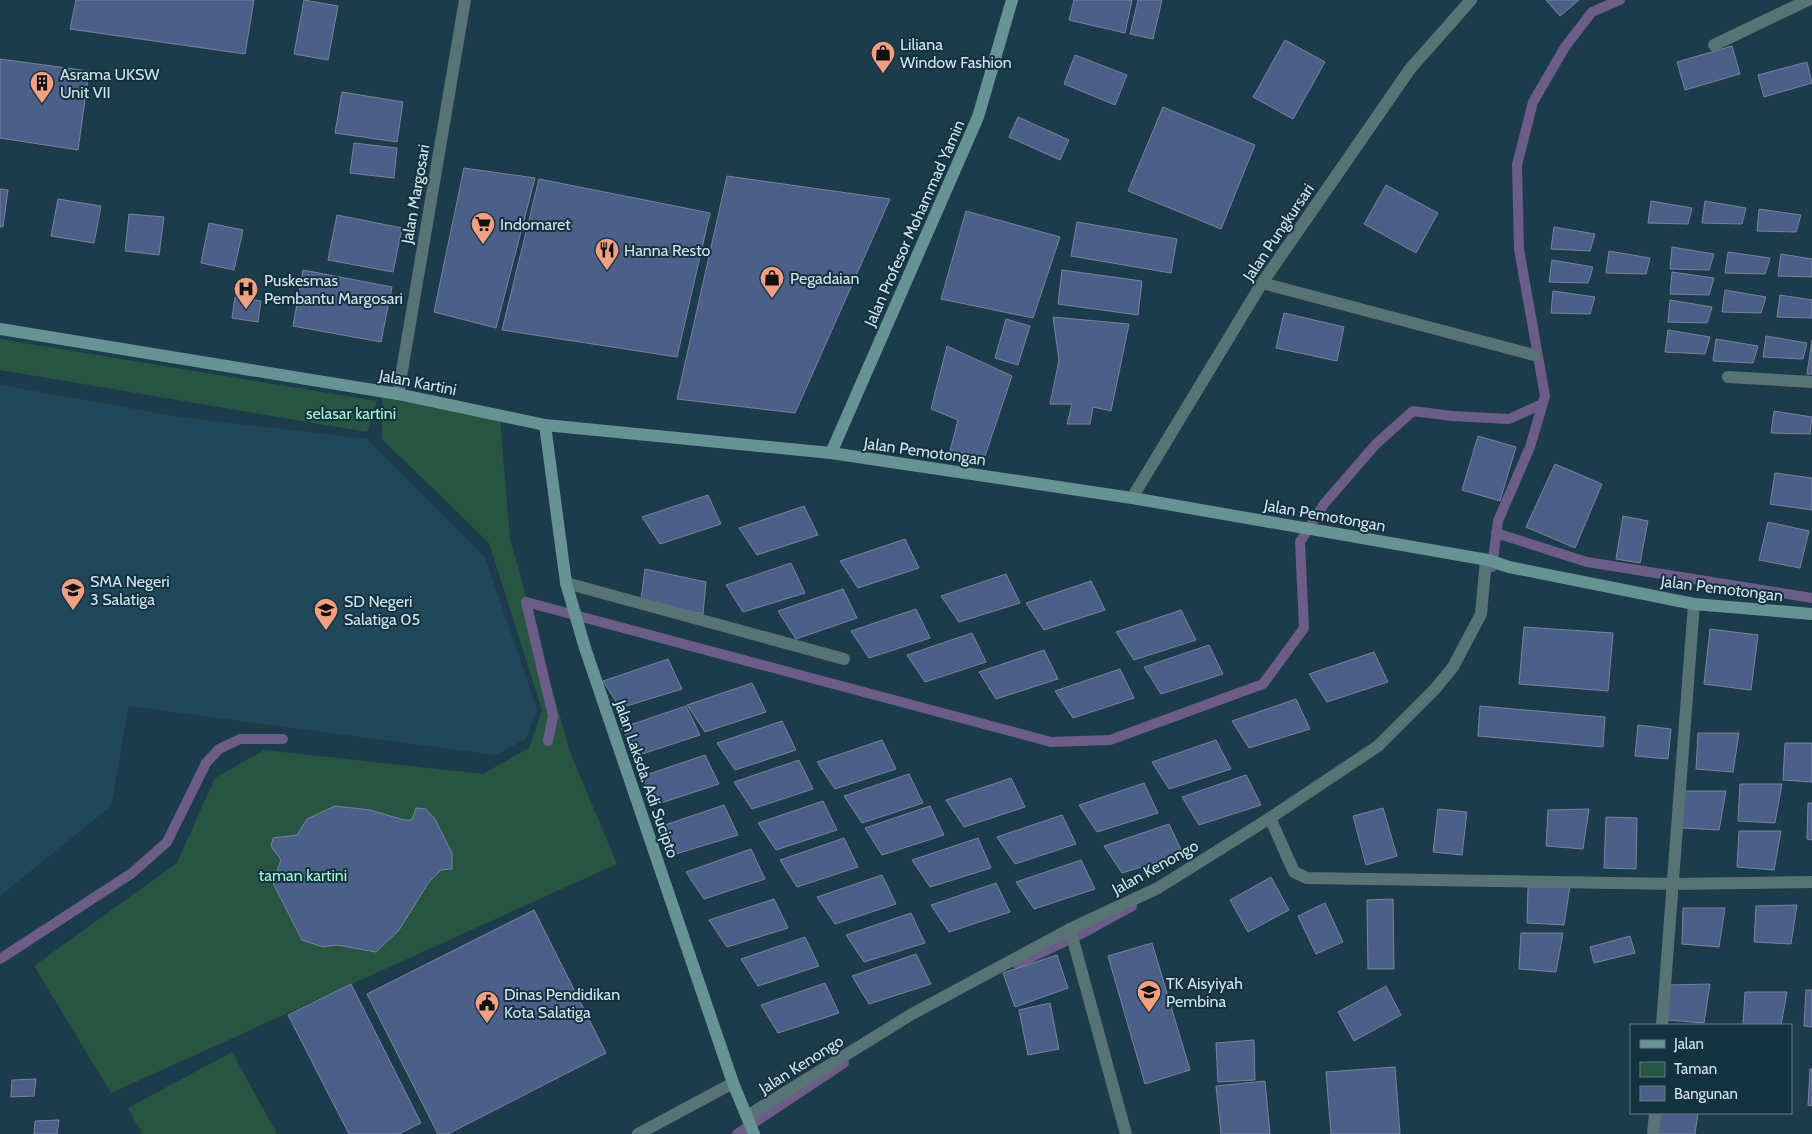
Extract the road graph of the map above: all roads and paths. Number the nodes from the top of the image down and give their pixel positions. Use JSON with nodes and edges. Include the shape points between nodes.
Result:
{"nodes":[{"id":1,"x":465,"y":0,"type":"edge"},
{"id":2,"x":1012,"y":0,"type":"edge"},
{"id":3,"x":1471,"y":0,"type":"edge"},
{"id":4,"x":1808,"y":0,"type":"edge"},
{"id":5,"x":1714,"y":45,"type":"dead end"},
{"id":6,"x":1262,"y":283,"type":"junction"},
{"id":7,"x":0,"y":329,"type":"edge"},
{"id":8,"x":1534,"y":355,"type":"dead end"},
{"id":9,"x":1728,"y":377,"type":"dead end"},
{"id":10,"x":1812,"y":382,"type":"edge"},
{"id":11,"x":398,"y":394,"type":"junction"},
{"id":12,"x":545,"y":425,"type":"junction"},
{"id":13,"x":831,"y":454,"type":"junction"},
{"id":14,"x":1132,"y":498,"type":"junction"},
{"id":15,"x":1487,"y":560,"type":"junction"},
{"id":16,"x":567,"y":585,"type":"junction"},
{"id":17,"x":1694,"y":604,"type":"junction"},
{"id":18,"x":1812,"y":614,"type":"edge"},
{"id":19,"x":844,"y":659,"type":"dead end"},
{"id":20,"x":1272,"y":822,"type":"junction"},
{"id":21,"x":1812,"y":882,"type":"edge"},
{"id":22,"x":1674,"y":884,"type":"junction"},
{"id":23,"x":1073,"y":936,"type":"junction"},
{"id":24,"x":1662,"y":1024,"type":"edge"},
{"id":25,"x":733,"y":1083,"type":"junction"},
{"id":26,"x":1655,"y":1114,"type":"edge"},
{"id":27,"x":748,"y":1117,"type":"junction"},
{"id":28,"x":638,"y":1134,"type":"edge"},
{"id":29,"x":754,"y":1134,"type":"edge"},
{"id":30,"x":1126,"y":1134,"type":"edge"},
{"id":31,"x":1653,"y":1134,"type":"edge"}],
"edges":[{"from":1,"to":11,"type":"street","name":"Jalan Margosari"},
{"from":2,"to":13,"type":"main road","name":"Jalan Profesor Mohammad Yamin","via":[[978,117]]},
{"from":3,"to":6,"type":"street","name":"Jalan Pungkursari","via":[[1410,69]]},
{"from":4,"to":5,"type":"street"},
{"from":6,"to":8,"type":"street"},
{"from":6,"to":14,"type":"street","name":"Jalan Pungkursari"},
{"from":7,"to":11,"type":"main road","name":"Jalan Kartini"},
{"from":9,"to":10,"type":"street"},
{"from":11,"to":12,"type":"main road","name":"Jalan Kartini"},
{"from":12,"to":13,"type":"main road","name":"Jalan Kartini"},
{"from":12,"to":16,"type":"main road","name":"Jalan Laksda. Adi Sucipto"},
{"from":13,"to":14,"type":"main road","name":"Jalan Pemotongan"},
{"from":14,"to":15,"type":"main road","name":"Jalan Pemotongan"},
{"from":15,"to":17,"type":"main road","name":"Jalan Pemotongan"},
{"from":15,"to":20,"type":"street","name":"Jalan Kenongo","via":[[1481,614],[1453,667],[1441,682],[1378,746]]},
{"from":16,"to":19,"type":"street"},
{"from":16,"to":25,"type":"main road","name":"Jalan Laksda. Adi Sucipto","via":[[585,648]]},
{"from":17,"to":18,"type":"main road","name":"Jalan Pemotongan"},
{"from":17,"to":22,"type":"street"},
{"from":20,"to":22,"type":"street","via":[[1294,872],[1306,878]]},
{"from":20,"to":23,"type":"street","name":"Jalan Kenongo"},
{"from":21,"to":22,"type":"street"},
{"from":22,"to":24,"type":"street"},
{"from":23,"to":27,"type":"street","name":"Jalan Kenongo","via":[[912,1014]]},
{"from":23,"to":30,"type":"street"},
{"from":25,"to":27,"type":"main road","name":"Jalan Laksda. Adi Sucipto"},
{"from":25,"to":28,"type":"street"},
{"from":26,"to":31,"type":"street"},
{"from":27,"to":29,"type":"main road","name":"Jalan Laksda. Adi Sucipto"}]}
